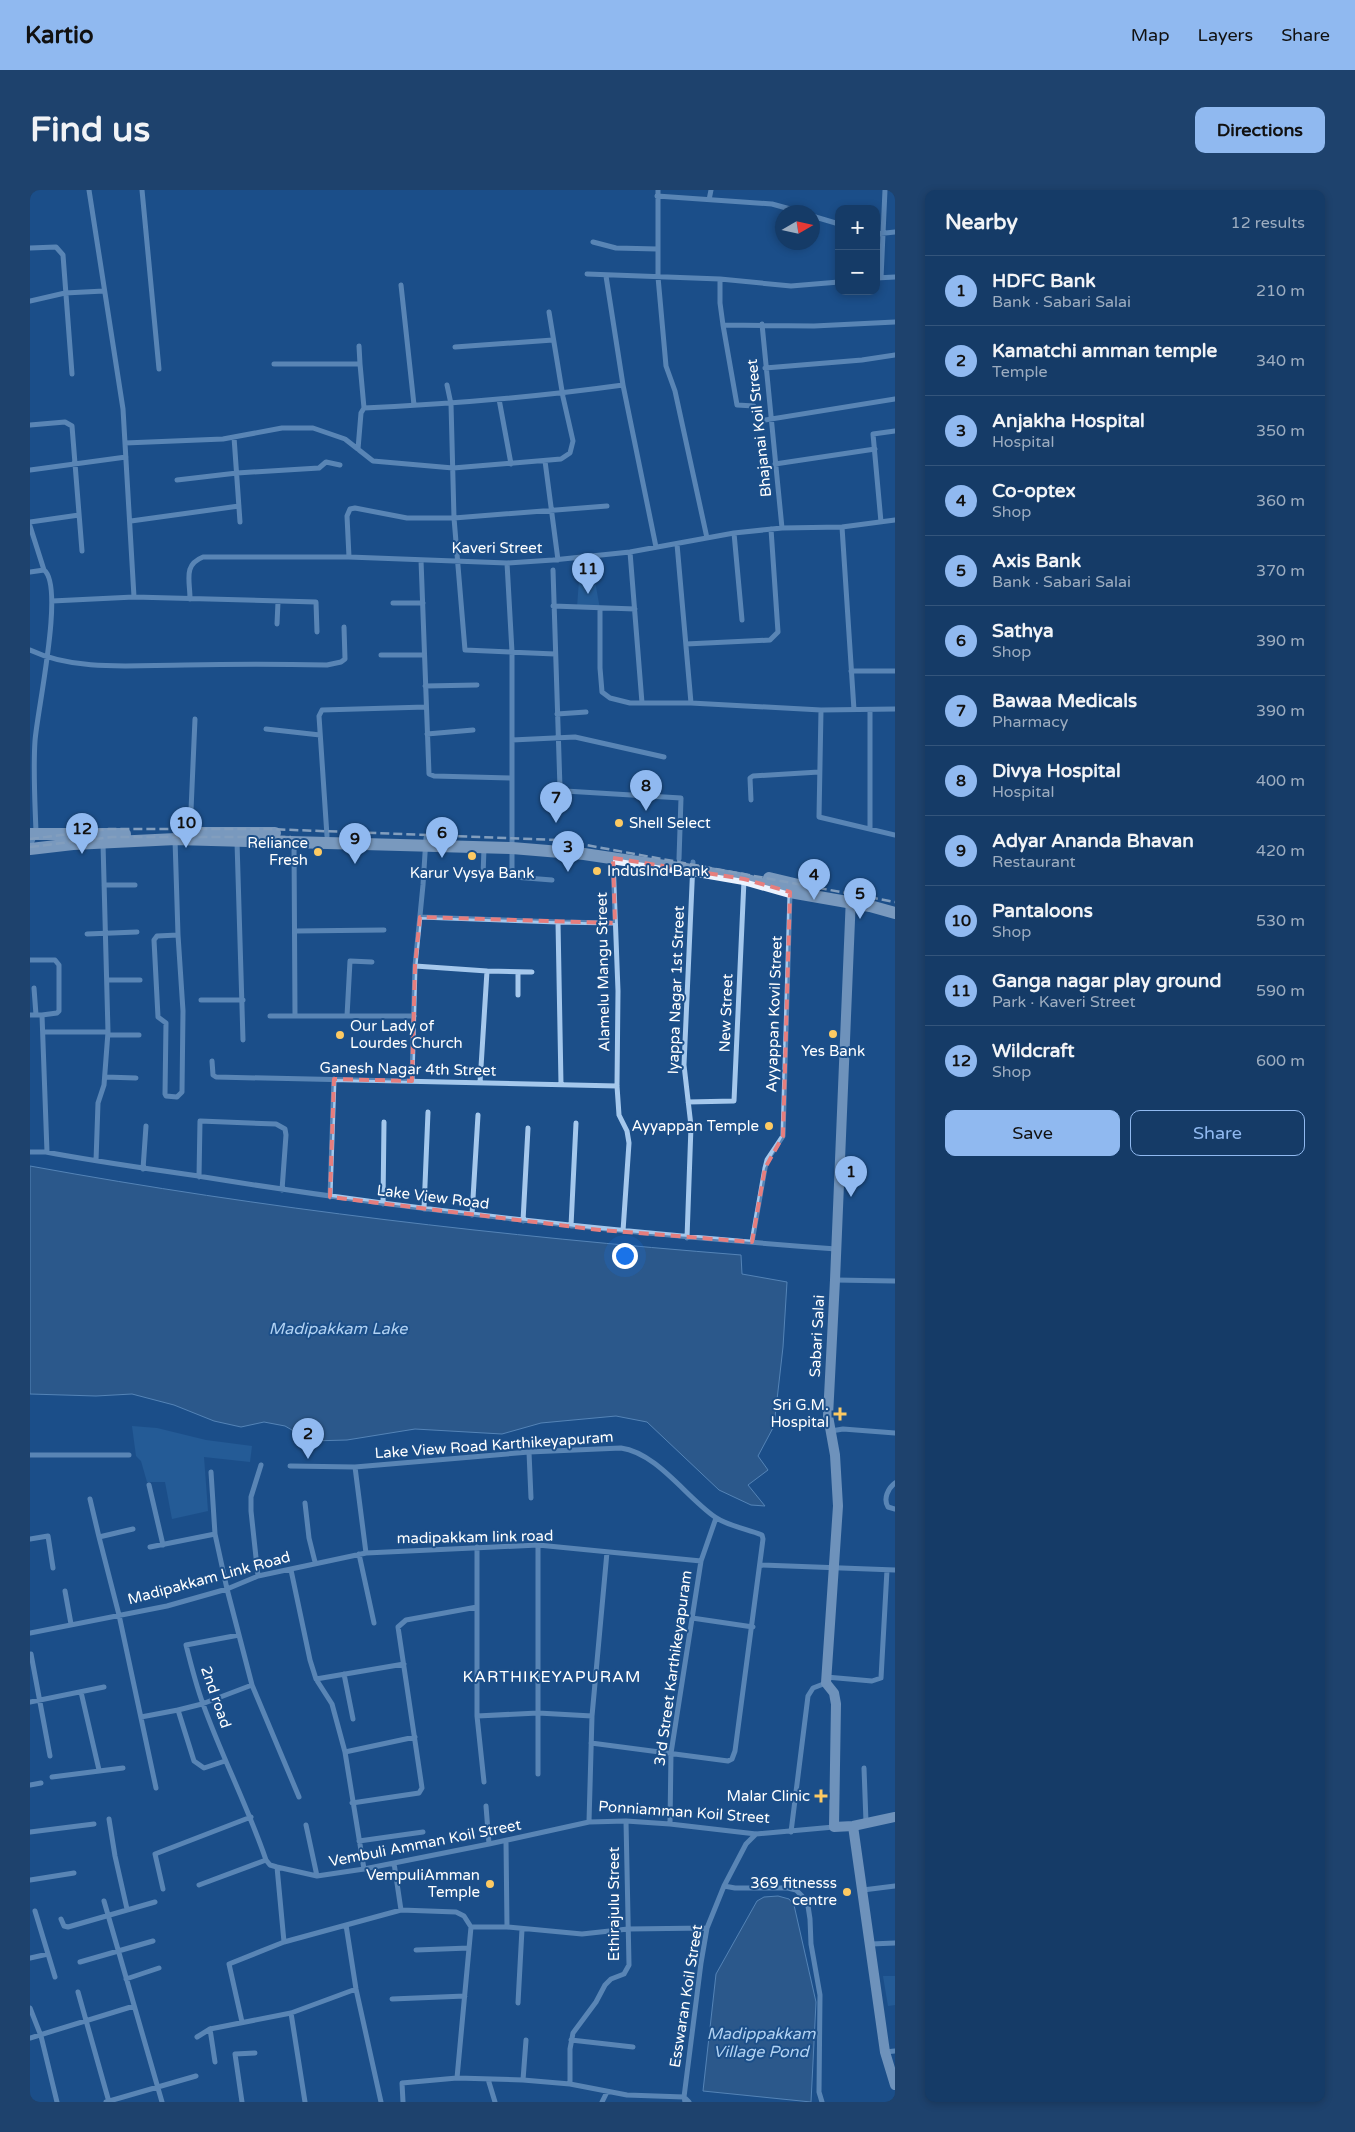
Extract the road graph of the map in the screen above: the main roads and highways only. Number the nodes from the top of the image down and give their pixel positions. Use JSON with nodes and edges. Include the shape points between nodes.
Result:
{"nodes":[{"id":1,"x":33,"y":833,"type":"edge"},
{"id":2,"x":175,"y":836,"type":"junction"},
{"id":3,"x":426,"y":842,"type":"junction"},
{"id":4,"x":512,"y":845,"type":"junction"},
{"id":5,"x":30,"y":847,"type":"edge"},
{"id":6,"x":693,"y":866,"type":"junction"},
{"id":7,"x":850,"y":900,"type":"junction"},
{"id":8,"x":895,"y":906,"type":"edge"},
{"id":9,"x":895,"y":913,"type":"edge"},
{"id":10,"x":895,"y":1817,"type":"edge"},
{"id":11,"x":853,"y":1826,"type":"junction"},
{"id":12,"x":834,"y":1827,"type":"joint"},
{"id":13,"x":890,"y":2051,"type":"edge"},
{"id":14,"x":895,"y":2085,"type":"edge"}],
"edges":[{"from":1,"to":2,"type":"main road"},
{"from":2,"to":3,"type":"main road","via":[[238,842]]},
{"from":2,"to":3,"type":"main road","via":[[228,832]]},
{"from":2,"to":5,"type":"main road"},
{"from":3,"to":4,"type":"main road"},
{"from":3,"to":4,"type":"main road","via":[[484,847]]},
{"from":4,"to":6,"type":"main road"},
{"from":4,"to":6,"type":"main road","via":[[680,860]]},
{"from":6,"to":7,"type":"main road","via":[[790,892]]},
{"from":6,"to":7,"type":"main road","via":[[728,868]]},
{"from":7,"to":8,"type":"main road"},
{"from":7,"to":9,"type":"main road"},
{"from":7,"to":12,"type":"main road","name":"Sabari Salai","via":[[828,1416],[835,1455],[838,1506],[826,1680],[836,1704]]},
{"from":10,"to":11,"type":"main road","name":"Ponniamman Koil Street"},
{"from":11,"to":12,"type":"main road","name":"Ponniamman Koil Street"},
{"from":11,"to":13,"type":"main road"},
{"from":13,"to":14,"type":"main road"}]}
